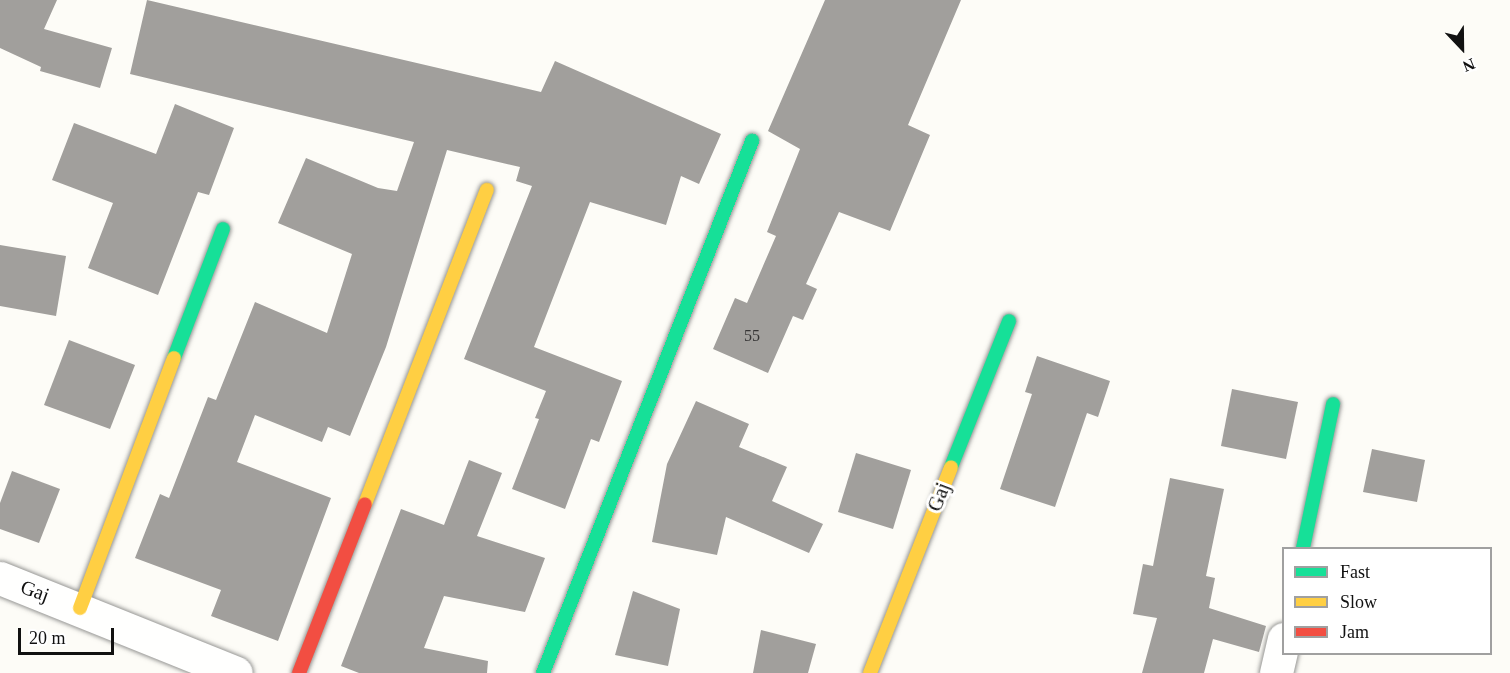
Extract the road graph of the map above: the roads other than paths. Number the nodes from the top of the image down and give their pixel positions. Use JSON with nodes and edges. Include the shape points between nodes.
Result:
{"nodes":[{"id":1,"x":752,"y":141,"type":"dead end"},
{"id":2,"x":487,"y":190,"type":"dead end"},
{"id":3,"x":222,"y":229,"type":"dead end"},
{"id":4,"x":1009,"y":321,"type":"dead end"},
{"id":5,"x":1333,"y":404,"type":"dead end"},
{"id":6,"x":1303,"y":547,"type":"edge"},
{"id":7,"x":0,"y":578,"type":"edge"},
{"id":8,"x":80,"y":608,"type":"junction"},
{"id":9,"x":1282,"y":648,"type":"edge"},
{"id":10,"x":236,"y":673,"type":"edge"},
{"id":11,"x":299,"y":673,"type":"edge"},
{"id":12,"x":543,"y":673,"type":"edge"},
{"id":13,"x":870,"y":673,"type":"edge"},
{"id":14,"x":1276,"y":673,"type":"edge"}],
"edges":[{"from":1,"to":12,"type":"street"},
{"from":2,"to":11,"type":"street"},
{"from":3,"to":8,"type":"street"},
{"from":4,"to":13,"type":"street","name":"Gaj"},
{"from":5,"to":6,"type":"street"},
{"from":7,"to":8,"type":"street","name":"Gaj"},
{"from":8,"to":10,"type":"street","name":"Gaj"},
{"from":9,"to":14,"type":"street"}]}
